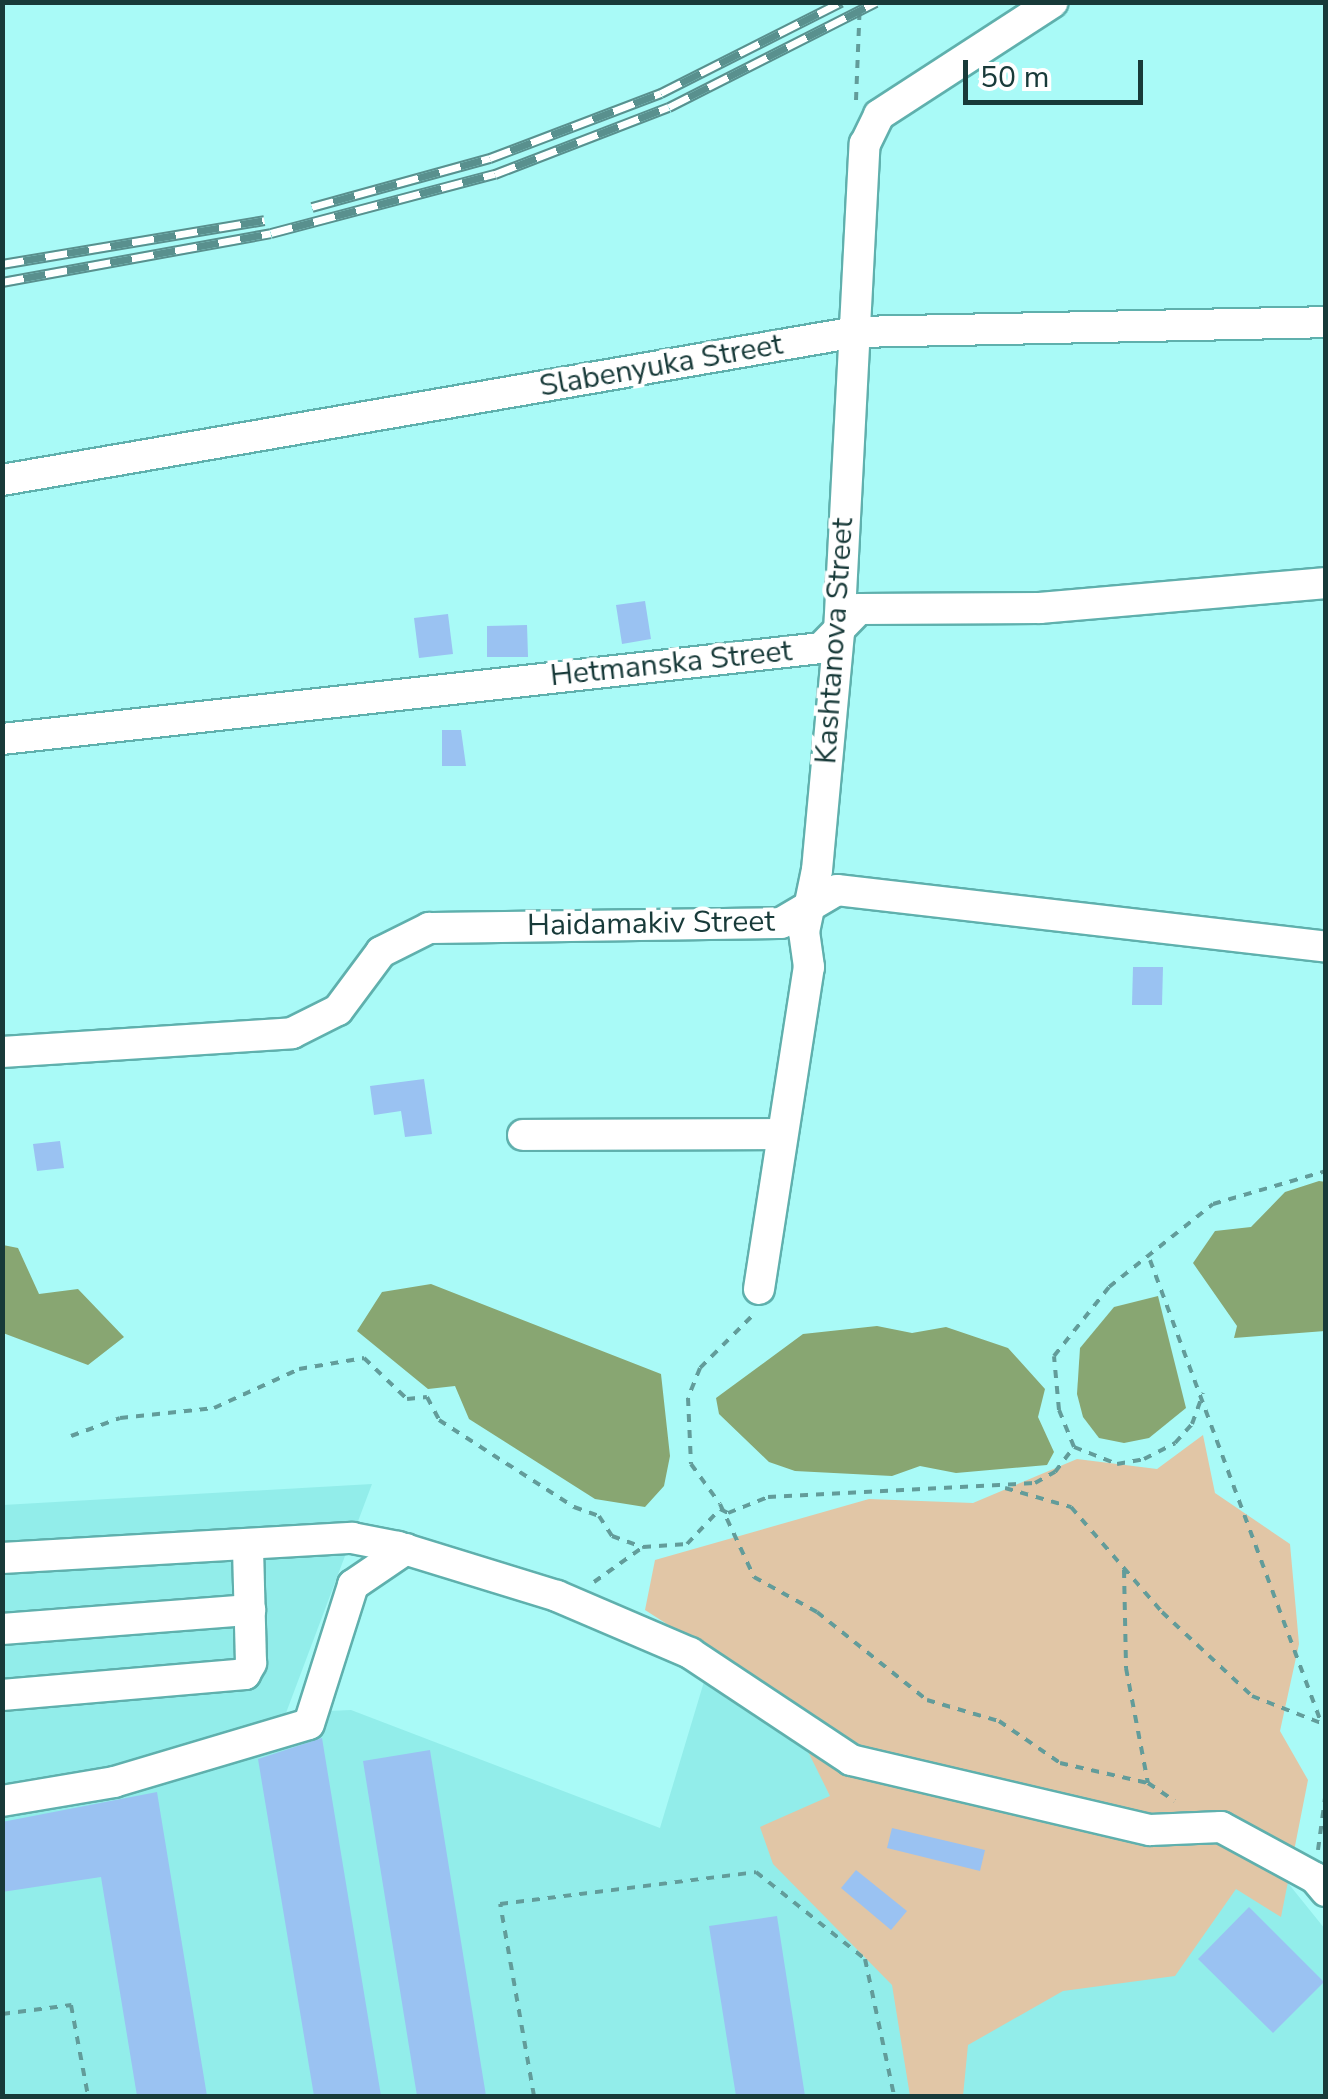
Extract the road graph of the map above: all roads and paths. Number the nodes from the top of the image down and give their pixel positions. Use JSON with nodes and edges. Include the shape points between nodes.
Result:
{"nodes":[{"id":1,"x":860,"y":2,"type":"edge"},
{"id":2,"x":1053,"y":2,"type":"edge"},
{"id":3,"x":865,"y":144,"type":"junction"},
{"id":4,"x":1326,"y":322,"type":"edge"},
{"id":5,"x":856,"y":332,"type":"junction"},
{"id":6,"x":2,"y":480,"type":"edge"},
{"id":7,"x":1326,"y":583,"type":"edge"},
{"id":8,"x":838,"y":632,"type":"junction"},
{"id":9,"x":2,"y":739,"type":"edge"},
{"id":10,"x":807,"y":908,"type":"junction"},
{"id":11,"x":1326,"y":948,"type":"edge"},
{"id":12,"x":2,"y":1052,"type":"edge"},
{"id":13,"x":523,"y":1134,"type":"dead end"},
{"id":14,"x":780,"y":1134,"type":"junction"},
{"id":15,"x":1326,"y":1172,"type":"edge"},
{"id":16,"x":1150,"y":1260,"type":"junction"},
{"id":17,"x":759,"y":1289,"type":"joint"},
{"id":18,"x":1203,"y":1393,"type":"junction"},
{"id":19,"x":71,"y":1436,"type":"dead end"},
{"id":20,"x":1074,"y":1447,"type":"junction"},
{"id":21,"x":1002,"y":1487,"type":"junction"},
{"id":22,"x":722,"y":1510,"type":"junction"},
{"id":23,"x":248,"y":1545,"type":"junction"},
{"id":24,"x":643,"y":1547,"type":"junction"},
{"id":25,"x":406,"y":1549,"type":"junction"},
{"id":26,"x":2,"y":1558,"type":"edge"},
{"id":27,"x":1124,"y":1568,"type":"junction"},
{"id":28,"x":579,"y":1605,"type":"junction"},
{"id":29,"x":250,"y":1610,"type":"junction"},
{"id":30,"x":2,"y":1629,"type":"edge"},
{"id":31,"x":2,"y":1695,"type":"edge"},
{"id":32,"x":1323,"y":1722,"type":"edge"},
{"id":33,"x":1326,"y":1743,"type":"edge"},
{"id":34,"x":1148,"y":1784,"type":"junction"},
{"id":35,"x":1326,"y":1790,"type":"edge"},
{"id":36,"x":2,"y":1801,"type":"edge"},
{"id":37,"x":1322,"y":1818,"type":"dead end"},
{"id":38,"x":1222,"y":1827,"type":"junction"},
{"id":39,"x":1326,"y":1891,"type":"edge"},
{"id":40,"x":2,"y":2014,"type":"edge"},
{"id":41,"x":88,"y":2096,"type":"edge"},
{"id":42,"x":534,"y":2096,"type":"edge"},
{"id":43,"x":894,"y":2096,"type":"edge"}],
"edges":[{"from":1,"to":3,"type":"path","via":[[856,101]]},
{"from":2,"to":3,"type":"street","via":[[879,115]]},
{"from":3,"to":5,"type":"street","name":"Kashtanova Street"},
{"from":4,"to":5,"type":"street","name":"Slabenyuka Street"},
{"from":5,"to":6,"type":"street","name":"Slabenyuka Street"},
{"from":5,"to":8,"type":"street","name":"Kashtanova Street"},
{"from":7,"to":8,"type":"street","name":"Hetmanska Street","via":[[1040,608],[859,609]]},
{"from":8,"to":9,"type":"street","name":"Hetmanska Street","via":[[821,648]]},
{"from":8,"to":10,"type":"street","name":"Kashtanova Street","via":[[817,870]]},
{"from":10,"to":11,"type":"street","name":"Haidamakiv Street","via":[[821,894],[862,891]]},
{"from":10,"to":12,"type":"street","name":"Haidamakiv Street","via":[[780,924],[429,928],[380,952],[338,1010],[292,1033]]},
{"from":10,"to":14,"type":"street","name":"Kashtanova Street","via":[[809,967]]},
{"from":13,"to":14,"type":"street"},
{"from":14,"to":17,"type":"street","name":"Kashtanova Street"},
{"from":15,"to":16,"type":"path","via":[[1212,1204]]},
{"from":16,"to":18,"type":"path"},
{"from":16,"to":20,"type":"path","via":[[1110,1287],[1054,1356],[1059,1410]]},
{"from":17,"to":22,"type":"path","via":[[755,1312],[700,1368],[688,1398],[691,1464]]},
{"from":18,"to":20,"type":"path","via":[[1192,1424],[1144,1459],[1117,1464]]},
{"from":18,"to":32,"type":"path"},
{"from":19,"to":24,"type":"path","via":[[120,1418],[214,1408],[298,1369],[364,1358],[408,1400],[427,1397],[439,1420],[574,1508],[599,1516],[612,1536]]},
{"from":20,"to":21,"type":"path","via":[[1055,1472]]},
{"from":21,"to":22,"type":"path","via":[[823,1490]]},
{"from":21,"to":27,"type":"path","via":[[1072,1508]]},
{"from":22,"to":24,"type":"path","via":[[687,1544]]},
{"from":22,"to":34,"type":"path","via":[[754,1577],[818,1612],[927,1700],[998,1721],[1060,1763]]},
{"from":23,"to":25,"type":"street","via":[[352,1538]]},
{"from":23,"to":26,"type":"street"},
{"from":23,"to":29,"type":"street"},
{"from":24,"to":28,"type":"path","via":[[599,1575]]},
{"from":25,"to":28,"type":"street"},
{"from":25,"to":36,"type":"street","via":[[353,1585],[310,1724],[114,1782]]},
{"from":27,"to":32,"type":"path","via":[[1252,1696]]},
{"from":27,"to":34,"type":"path","via":[[1126,1668]]},
{"from":28,"to":38,"type":"street","via":[[690,1653],[851,1760],[1150,1830]]},
{"from":29,"to":30,"type":"street"},
{"from":29,"to":31,"type":"street","via":[[251,1663],[232,1679]]},
{"from":32,"to":33,"type":"path"},
{"from":34,"to":38,"type":"path"},
{"from":35,"to":37,"type":"path"},
{"from":38,"to":39,"type":"street","via":[[1315,1878]]},
{"from":40,"to":41,"type":"path","via":[[71,2006]]},
{"from":42,"to":43,"type":"path","via":[[500,1904],[756,1872],[865,1958]]}]}
